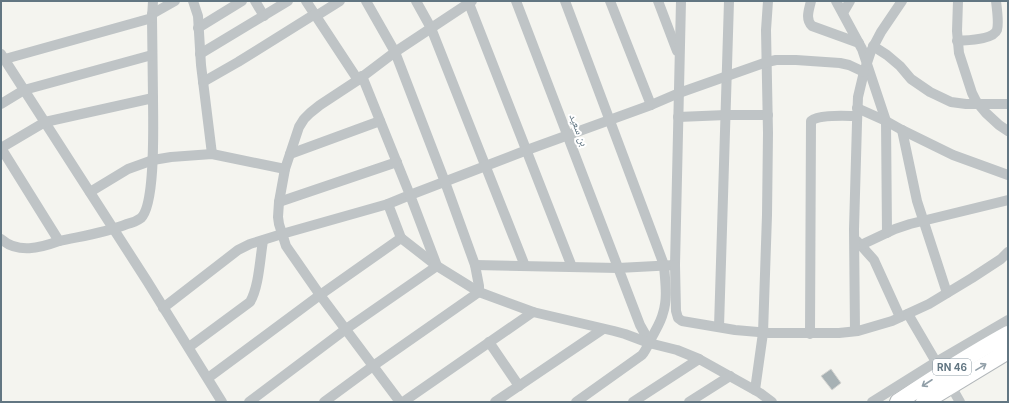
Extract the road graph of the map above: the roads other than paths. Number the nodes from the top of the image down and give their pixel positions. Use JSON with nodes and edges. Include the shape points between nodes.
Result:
{"nodes":[{"id":1,"x":153,"y":1,"type":"edge"},
{"id":2,"x":175,"y":1,"type":"edge"},
{"id":3,"x":193,"y":1,"type":"edge"},
{"id":4,"x":242,"y":1,"type":"edge"},
{"id":5,"x":255,"y":1,"type":"edge"},
{"id":6,"x":288,"y":1,"type":"edge"},
{"id":7,"x":306,"y":1,"type":"edge"},
{"id":8,"x":340,"y":1,"type":"edge"},
{"id":9,"x":366,"y":1,"type":"edge"},
{"id":10,"x":416,"y":1,"type":"edge"},
{"id":11,"x":516,"y":1,"type":"edge"},
{"id":12,"x":565,"y":1,"type":"edge"},
{"id":13,"x":610,"y":1,"type":"edge"},
{"id":14,"x":658,"y":1,"type":"edge"},
{"id":15,"x":680,"y":1,"type":"edge"},
{"id":16,"x":729,"y":1,"type":"edge"},
{"id":17,"x":768,"y":1,"type":"edge"},
{"id":18,"x":811,"y":1,"type":"edge"},
{"id":19,"x":836,"y":1,"type":"edge"},
{"id":20,"x":850,"y":1,"type":"edge"},
{"id":21,"x":902,"y":1,"type":"edge"},
{"id":22,"x":958,"y":1,"type":"edge"},
{"id":23,"x":996,"y":1,"type":"edge"},
{"id":24,"x":470,"y":2,"type":"edge"},
{"id":25,"x":843,"y":13,"type":"junction"},
{"id":26,"x":316,"y":15,"type":"junction"},
{"id":27,"x":152,"y":16,"type":"junction"},
{"id":28,"x":264,"y":16,"type":"junction"},
{"id":29,"x":198,"y":28,"type":"junction"},
{"id":30,"x":431,"y":28,"type":"junction"},
{"id":31,"x":957,"y":41,"type":"junction"},
{"id":32,"x":859,"y":43,"type":"junction"},
{"id":33,"x":873,"y":46,"type":"junction"},
{"id":34,"x":395,"y":52,"type":"junction"},
{"id":35,"x":200,"y":54,"type":"junction"},
{"id":36,"x":152,"y":56,"type":"junction"},
{"id":37,"x":3,"y":57,"type":"edge"},
{"id":38,"x":680,"y":57,"type":"junction"},
{"id":39,"x":867,"y":61,"type":"junction"},
{"id":40,"x":767,"y":62,"type":"junction"},
{"id":41,"x":864,"y":72,"type":"junction"},
{"id":42,"x":727,"y":76,"type":"junction"},
{"id":43,"x":360,"y":78,"type":"junction"},
{"id":44,"x":203,"y":82,"type":"junction"},
{"id":45,"x":24,"y":90,"type":"junction"},
{"id":46,"x":679,"y":93,"type":"junction"},
{"id":47,"x":153,"y":98,"type":"junction"},
{"id":48,"x":1,"y":104,"type":"edge"},
{"id":49,"x":978,"y":104,"type":"junction"},
{"id":50,"x":1008,"y":104,"type":"edge"},
{"id":51,"x":651,"y":105,"type":"junction"},
{"id":52,"x":857,"y":112,"type":"junction"},
{"id":53,"x":726,"y":114,"type":"junction"},
{"id":54,"x":768,"y":115,"type":"junction"},
{"id":55,"x":678,"y":117,"type":"junction"},
{"id":56,"x":610,"y":120,"type":"junction"},
{"id":57,"x":380,"y":121,"type":"junction"},
{"id":58,"x":886,"y":121,"type":"junction"},
{"id":59,"x":45,"y":122,"type":"junction"},
{"id":60,"x":902,"y":130,"type":"junction"},
{"id":61,"x":1008,"y":131,"type":"edge"},
{"id":62,"x":568,"y":135,"type":"junction"},
{"id":63,"x":1,"y":148,"type":"edge"},
{"id":64,"x":527,"y":150,"type":"junction"},
{"id":65,"x":212,"y":154,"type":"junction"},
{"id":66,"x":290,"y":154,"type":"junction"},
{"id":67,"x":153,"y":160,"type":"junction"},
{"id":68,"x":397,"y":162,"type":"junction"},
{"id":69,"x":486,"y":166,"type":"junction"},
{"id":70,"x":284,"y":169,"type":"junction"},
{"id":71,"x":1008,"y":175,"type":"edge"},
{"id":72,"x":445,"y":182,"type":"junction"},
{"id":73,"x":90,"y":192,"type":"junction"},
{"id":74,"x":410,"y":196,"type":"junction"},
{"id":75,"x":1008,"y":200,"type":"edge"},
{"id":76,"x":279,"y":202,"type":"junction"},
{"id":77,"x":388,"y":204,"type":"junction"},
{"id":78,"x":923,"y":220,"type":"junction"},
{"id":79,"x":114,"y":229,"type":"junction"},
{"id":80,"x":887,"y":233,"type":"junction"},
{"id":81,"x":282,"y":234,"type":"junction"},
{"id":82,"x":401,"y":238,"type":"junction"},
{"id":83,"x":1,"y":239,"type":"edge"},
{"id":84,"x":263,"y":240,"type":"junction"},
{"id":85,"x":59,"y":241,"type":"junction"},
{"id":86,"x":857,"y":241,"type":"junction"},
{"id":87,"x":1008,"y":252,"type":"edge"},
{"id":88,"x":475,"y":265,"type":"junction"},
{"id":89,"x":437,"y":266,"type":"junction"},
{"id":90,"x":525,"y":266,"type":"junction"},
{"id":91,"x":664,"y":266,"type":"junction"},
{"id":92,"x":676,"y":266,"type":"junction"},
{"id":93,"x":572,"y":267,"type":"junction"},
{"id":94,"x":618,"y":268,"type":"junction"},
{"id":95,"x":479,"y":292,"type":"junction"},
{"id":96,"x":947,"y":293,"type":"junction"},
{"id":97,"x":320,"y":295,"type":"junction"},
{"id":98,"x":163,"y":308,"type":"junction"},
{"id":99,"x":533,"y":312,"type":"junction"},
{"id":100,"x":904,"y":316,"type":"junction"},
{"id":101,"x":1008,"y":320,"type":"edge"},
{"id":102,"x":719,"y":327,"type":"junction"},
{"id":103,"x":346,"y":329,"type":"junction"},
{"id":104,"x":603,"y":329,"type":"junction"},
{"id":105,"x":854,"y":331,"type":"junction"},
{"id":106,"x":764,"y":333,"type":"junction"},
{"id":107,"x":810,"y":334,"type":"junction"},
{"id":108,"x":1008,"y":334,"type":"edge"},
{"id":109,"x":489,"y":342,"type":"junction"},
{"id":110,"x":649,"y":342,"type":"junction"},
{"id":111,"x":188,"y":347,"type":"junction"},
{"id":112,"x":1008,"y":351,"type":"edge"},
{"id":113,"x":699,"y":359,"type":"junction"},
{"id":114,"x":373,"y":366,"type":"junction"},
{"id":115,"x":943,"y":373,"type":"junction"},
{"id":116,"x":730,"y":376,"type":"junction"},
{"id":117,"x":208,"y":378,"type":"junction"},
{"id":118,"x":519,"y":386,"type":"junction"},
{"id":119,"x":755,"y":390,"type":"junction"},
{"id":120,"x":222,"y":402,"type":"edge"},
{"id":121,"x":249,"y":402,"type":"edge"},
{"id":122,"x":324,"y":402,"type":"edge"},
{"id":123,"x":401,"y":402,"type":"edge"},
{"id":124,"x":495,"y":402,"type":"edge"},
{"id":125,"x":576,"y":402,"type":"edge"},
{"id":126,"x":633,"y":402,"type":"edge"},
{"id":127,"x":689,"y":402,"type":"edge"},
{"id":128,"x":772,"y":402,"type":"edge"},
{"id":129,"x":872,"y":402,"type":"edge"},
{"id":130,"x":898,"y":402,"type":"edge"},
{"id":131,"x":924,"y":402,"type":"edge"},
{"id":132,"x":960,"y":402,"type":"edge"}],
"edges":[{"from":1,"to":27,"type":"street"},
{"from":2,"to":27,"type":"street"},
{"from":3,"to":29,"type":"street","via":[[198,16]]},
{"from":4,"to":29,"type":"street"},
{"from":5,"to":28,"type":"street"},
{"from":6,"to":28,"type":"street"},
{"from":7,"to":26,"type":"street"},
{"from":8,"to":26,"type":"street"},
{"from":9,"to":34,"type":"street"},
{"from":10,"to":30,"type":"street"},
{"from":11,"to":62,"type":"street","name":"بن سعيد"},
{"from":12,"to":56,"type":"street"},
{"from":13,"to":51,"type":"street"},
{"from":14,"to":38,"type":"street"},
{"from":15,"to":38,"type":"street"},
{"from":16,"to":42,"type":"street"},
{"from":17,"to":40,"type":"street"},
{"from":18,"to":32,"type":"street","via":[[807,19],[812,26]]},
{"from":19,"to":25,"type":"street"},
{"from":20,"to":25,"type":"street"},
{"from":21,"to":33,"type":"street"},
{"from":22,"to":31,"type":"street"},
{"from":23,"to":31,"type":"street","via":[[997,25],[994,34],[987,38]]},
{"from":24,"to":30,"type":"street"},
{"from":24,"to":64,"type":"street"},
{"from":25,"to":32,"type":"street"},
{"from":26,"to":43,"type":"street"},
{"from":26,"to":44,"type":"street"},
{"from":27,"to":36,"type":"street"},
{"from":27,"to":37,"type":"street"},
{"from":28,"to":35,"type":"street"},
{"from":29,"to":35,"type":"street"},
{"from":30,"to":34,"type":"street"},
{"from":30,"to":69,"type":"street"},
{"from":31,"to":49,"type":"street","via":[[966,78]]},
{"from":32,"to":39,"type":"street"},
{"from":33,"to":39,"type":"street"},
{"from":33,"to":49,"type":"street","via":[[930,92],[951,102]]},
{"from":34,"to":43,"type":"street"},
{"from":34,"to":72,"type":"street"},
{"from":35,"to":44,"type":"street"},
{"from":36,"to":45,"type":"street"},
{"from":36,"to":47,"type":"street"},
{"from":37,"to":45,"type":"street"},
{"from":38,"to":46,"type":"street"},
{"from":39,"to":41,"type":"street"},
{"from":39,"to":58,"type":"street"},
{"from":40,"to":41,"type":"street","via":[[796,60],[840,63]]},
{"from":40,"to":42,"type":"street"},
{"from":40,"to":54,"type":"street"},
{"from":41,"to":52,"type":"street"},
{"from":42,"to":46,"type":"street"},
{"from":42,"to":53,"type":"street"},
{"from":43,"to":57,"type":"street"},
{"from":43,"to":66,"type":"street","via":[[304,119]]},
{"from":44,"to":65,"type":"street"},
{"from":45,"to":48,"type":"street"},
{"from":45,"to":59,"type":"street"},
{"from":46,"to":51,"type":"street"},
{"from":46,"to":55,"type":"street"},
{"from":47,"to":59,"type":"street"},
{"from":47,"to":67,"type":"street"},
{"from":49,"to":50,"type":"street"},
{"from":49,"to":61,"type":"street"},
{"from":51,"to":56,"type":"street"},
{"from":52,"to":58,"type":"street"},
{"from":52,"to":86,"type":"street"},
{"from":52,"to":107,"type":"street","via":[[818,117],[811,121]]},
{"from":53,"to":54,"type":"street"},
{"from":53,"to":55,"type":"street"},
{"from":53,"to":102,"type":"street"},
{"from":54,"to":106,"type":"street"},
{"from":55,"to":92,"type":"street"},
{"from":56,"to":62,"type":"street"},
{"from":56,"to":91,"type":"street"},
{"from":57,"to":66,"type":"street"},
{"from":57,"to":68,"type":"street"},
{"from":58,"to":60,"type":"street"},
{"from":58,"to":80,"type":"street"},
{"from":59,"to":63,"type":"street"},
{"from":59,"to":73,"type":"street"},
{"from":60,"to":71,"type":"street","via":[[953,155]]},
{"from":60,"to":78,"type":"street"},
{"from":62,"to":64,"type":"street"},
{"from":62,"to":94,"type":"street","name":"بن سعيد"},
{"from":63,"to":85,"type":"street"},
{"from":64,"to":69,"type":"street"},
{"from":64,"to":93,"type":"street"},
{"from":65,"to":67,"type":"street"},
{"from":65,"to":70,"type":"street"},
{"from":66,"to":70,"type":"street"},
{"from":67,"to":73,"type":"street","via":[[128,169]]},
{"from":67,"to":79,"type":"street","via":[[152,182],[145,214],[140,219]]},
{"from":68,"to":74,"type":"street"},
{"from":68,"to":76,"type":"street"},
{"from":69,"to":72,"type":"street"},
{"from":69,"to":90,"type":"street"},
{"from":70,"to":76,"type":"street"},
{"from":72,"to":74,"type":"street"},
{"from":72,"to":88,"type":"street"},
{"from":73,"to":79,"type":"street"},
{"from":74,"to":77,"type":"street"},
{"from":74,"to":89,"type":"street"},
{"from":75,"to":78,"type":"street"},
{"from":76,"to":81,"type":"street","via":[[278,217]]},
{"from":77,"to":81,"type":"street"},
{"from":77,"to":82,"type":"street"},
{"from":78,"to":80,"type":"street"},
{"from":78,"to":96,"type":"street"},
{"from":79,"to":85,"type":"street"},
{"from":79,"to":98,"type":"street"},
{"from":80,"to":86,"type":"street"},
{"from":81,"to":84,"type":"street"},
{"from":81,"to":97,"type":"street","via":[[286,246]]},
{"from":82,"to":89,"type":"street"},
{"from":82,"to":97,"type":"street"},
{"from":83,"to":85,"type":"street","via":[[15,247],[28,248]]},
{"from":84,"to":98,"type":"street","via":[[238,250]]},
{"from":84,"to":111,"type":"street","via":[[254,296],[250,302]]},
{"from":86,"to":100,"type":"street","via":[[874,260]]},
{"from":86,"to":105,"type":"street"},
{"from":87,"to":96,"type":"street"},
{"from":88,"to":90,"type":"street"},
{"from":88,"to":95,"type":"street"},
{"from":89,"to":95,"type":"street"},
{"from":89,"to":103,"type":"street"},
{"from":90,"to":93,"type":"street"},
{"from":91,"to":92,"type":"street"},
{"from":91,"to":94,"type":"street"},
{"from":91,"to":110,"type":"street","via":[[666,293],[663,314]]},
{"from":92,"to":102,"type":"street","via":[[678,318],[682,321]]},
{"from":93,"to":94,"type":"street"},
{"from":94,"to":110,"type":"street","name":"بن سعيد"},
{"from":95,"to":99,"type":"street"},
{"from":95,"to":114,"type":"street"},
{"from":96,"to":100,"type":"street"},
{"from":97,"to":103,"type":"street"},
{"from":97,"to":117,"type":"street"},
{"from":98,"to":111,"type":"street"},
{"from":99,"to":104,"type":"street"},
{"from":99,"to":109,"type":"street"},
{"from":100,"to":105,"type":"street"},
{"from":100,"to":115,"type":"street"},
{"from":101,"to":115,"type":"street"},
{"from":102,"to":106,"type":"street"},
{"from":103,"to":114,"type":"street"},
{"from":103,"to":121,"type":"street"},
{"from":104,"to":110,"type":"street"},
{"from":104,"to":118,"type":"street"},
{"from":105,"to":107,"type":"street"},
{"from":106,"to":107,"type":"street"},
{"from":106,"to":119,"type":"street"},
{"from":108,"to":115,"type":"main road","number":"RN 46"},
{"from":109,"to":118,"type":"street"},
{"from":109,"to":123,"type":"street"},
{"from":110,"to":113,"type":"street"},
{"from":110,"to":125,"type":"street","via":[[642,355]]},
{"from":111,"to":117,"type":"street"},
{"from":115,"to":112,"type":"main road","number":"RN 46","one_way":true},
{"from":113,"to":116,"type":"street"},
{"from":113,"to":126,"type":"street"},
{"from":114,"to":122,"type":"street"},
{"from":114,"to":123,"type":"street"},
{"from":115,"to":129,"type":"street"},
{"from":115,"to":130,"type":"main road","number":"RN 46","one_way":true},
{"from":115,"to":131,"type":"main road","number":"RN 46"},
{"from":115,"to":132,"type":"street"},
{"from":116,"to":119,"type":"street"},
{"from":116,"to":127,"type":"street"},
{"from":117,"to":120,"type":"street"},
{"from":118,"to":124,"type":"street"},
{"from":119,"to":128,"type":"street"}]}
